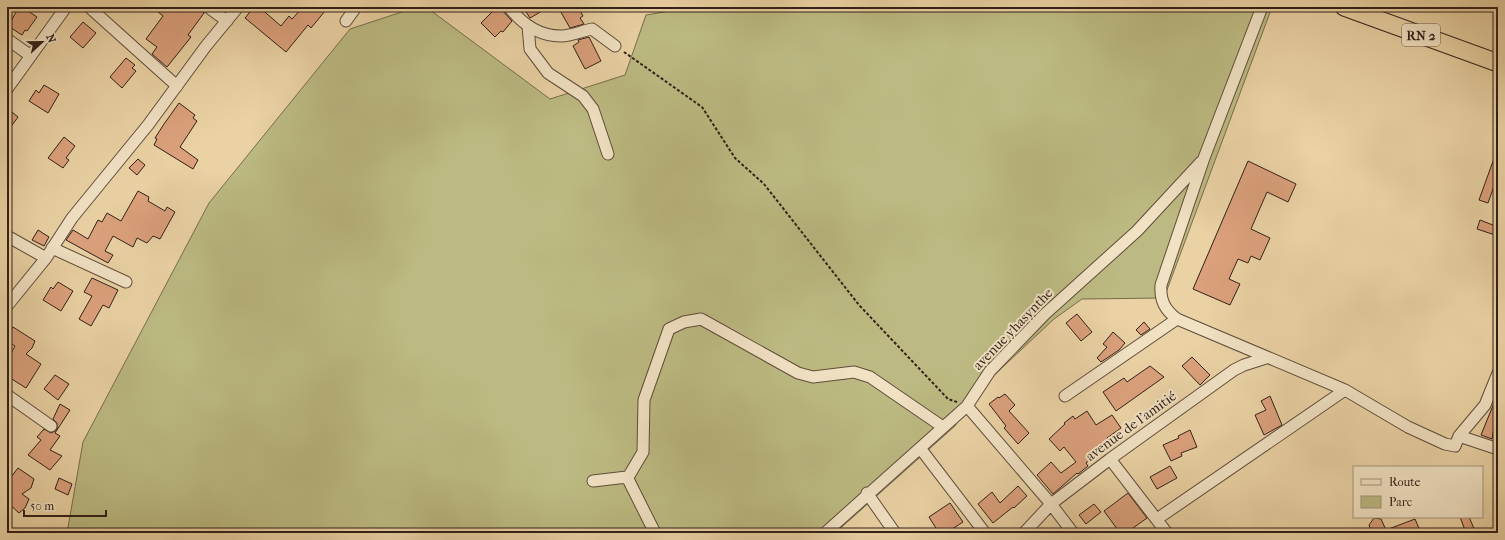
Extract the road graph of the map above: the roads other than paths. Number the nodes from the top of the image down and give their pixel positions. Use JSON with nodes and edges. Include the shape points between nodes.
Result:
{"nodes":[{"id":1,"x":66,"y":7,"type":"edge"},
{"id":2,"x":90,"y":7,"type":"edge"},
{"id":3,"x":208,"y":7,"type":"edge"},
{"id":4,"x":238,"y":7,"type":"edge"},
{"id":5,"x":356,"y":7,"type":"edge"},
{"id":6,"x":509,"y":7,"type":"edge"},
{"id":7,"x":1262,"y":7,"type":"edge"},
{"id":8,"x":1344,"y":7,"type":"edge"},
{"id":9,"x":227,"y":21,"type":"junction"},
{"id":10,"x":346,"y":21,"type":"dead end"},
{"id":11,"x":528,"y":26,"type":"junction"},
{"id":12,"x":7,"y":39,"type":"edge"},
{"id":13,"x":615,"y":46,"type":"road end"},
{"id":14,"x":31,"y":56,"type":"junction"},
{"id":15,"x":1498,"y":63,"type":"edge"},
{"id":16,"x":177,"y":86,"type":"junction"},
{"id":17,"x":7,"y":89,"type":"edge"},
{"id":18,"x":608,"y":154,"type":"dead end"},
{"id":19,"x":1204,"y":158,"type":"junction"},
{"id":20,"x":7,"y":236,"type":"edge"},
{"id":21,"x":49,"y":253,"type":"junction"},
{"id":22,"x":126,"y":282,"type":"dead end"},
{"id":23,"x":7,"y":306,"type":"edge"},
{"id":24,"x":1177,"y":319,"type":"junction"},
{"id":25,"x":1266,"y":358,"type":"junction"},
{"id":26,"x":1498,"y":373,"type":"edge"},
{"id":27,"x":1345,"y":390,"type":"junction"},
{"id":28,"x":7,"y":395,"type":"edge"},
{"id":29,"x":1065,"y":396,"type":"dead end"},
{"id":30,"x":967,"y":406,"type":"junction"},
{"id":31,"x":51,"y":426,"type":"dead end"},
{"id":32,"x":943,"y":427,"type":"junction"},
{"id":33,"x":1459,"y":436,"type":"junction"},
{"id":34,"x":920,"y":448,"type":"junction"},
{"id":35,"x":1498,"y":449,"type":"edge"},
{"id":36,"x":1110,"y":459,"type":"junction"},
{"id":37,"x":627,"y":479,"type":"junction"},
{"id":38,"x":593,"y":481,"type":"dead end"},
{"id":39,"x":867,"y":493,"type":"junction"},
{"id":40,"x":1051,"y":504,"type":"junction"},
{"id":41,"x":1157,"y":519,"type":"junction"},
{"id":42,"x":655,"y":533,"type":"edge"},
{"id":43,"x":825,"y":533,"type":"edge"},
{"id":44,"x":895,"y":533,"type":"edge"},
{"id":45,"x":985,"y":533,"type":"edge"},
{"id":46,"x":1024,"y":533,"type":"edge"},
{"id":47,"x":1073,"y":533,"type":"edge"},
{"id":48,"x":1167,"y":533,"type":"edge"}],
"edges":[{"from":1,"to":14,"type":"street"},
{"from":2,"to":16,"type":"street"},
{"from":3,"to":9,"type":"street"},
{"from":4,"to":9,"type":"street"},
{"from":5,"to":10,"type":"street"},
{"from":6,"to":11,"type":"street","via":[[519,20]]},
{"from":7,"to":19,"type":"street"},
{"from":8,"to":15,"type":"highway","number":"RN 2"},
{"from":9,"to":16,"type":"street"},
{"from":11,"to":13,"type":"street","via":[[562,36],[592,29]]},
{"from":11,"to":18,"type":"street","via":[[530,49],[548,73],[582,96],[593,109]]},
{"from":12,"to":14,"type":"street"},
{"from":14,"to":17,"type":"street"},
{"from":16,"to":21,"type":"street","via":[[72,218]]},
{"from":19,"to":24,"type":"street","via":[[1161,285],[1160,293],[1165,308]]},
{"from":19,"to":30,"type":"street","name":"avenue yhasynthe","via":[[1137,231],[1045,314],[990,371]]},
{"from":20,"to":21,"type":"street"},
{"from":21,"to":22,"type":"street"},
{"from":21,"to":23,"type":"street"},
{"from":24,"to":25,"type":"street"},
{"from":24,"to":29,"type":"street"},
{"from":25,"to":27,"type":"street"},
{"from":25,"to":36,"type":"street","name":"avenue de l'amitié","via":[[1234,370]]},
{"from":26,"to":33,"type":"street","via":[[1485,405]]},
{"from":27,"to":33,"type":"street","via":[[1402,424],[1445,444],[1455,446]]},
{"from":27,"to":41,"type":"street"},
{"from":28,"to":31,"type":"street"},
{"from":30,"to":32,"type":"street","name":"avenue yhasynthe"},
{"from":30,"to":40,"type":"street"},
{"from":32,"to":34,"type":"street","name":"avenue yhasynthe"},
{"from":32,"to":37,"type":"street","via":[[870,377],[854,372],[813,377],[798,373],[701,318],[669,329],[644,400],[643,452]]},
{"from":33,"to":35,"type":"street"},
{"from":34,"to":39,"type":"street","name":"avenue yhasynthe"},
{"from":34,"to":45,"type":"street"},
{"from":36,"to":40,"type":"street","name":"avenue de l'amitié"},
{"from":36,"to":41,"type":"street"},
{"from":37,"to":38,"type":"street","via":[[626,477]]},
{"from":37,"to":42,"type":"street"},
{"from":39,"to":43,"type":"street","name":"avenue yhasynthe"},
{"from":39,"to":44,"type":"street"},
{"from":40,"to":46,"type":"street","name":"avenue de l'amitié"},
{"from":40,"to":47,"type":"street"},
{"from":41,"to":48,"type":"street"}]}
